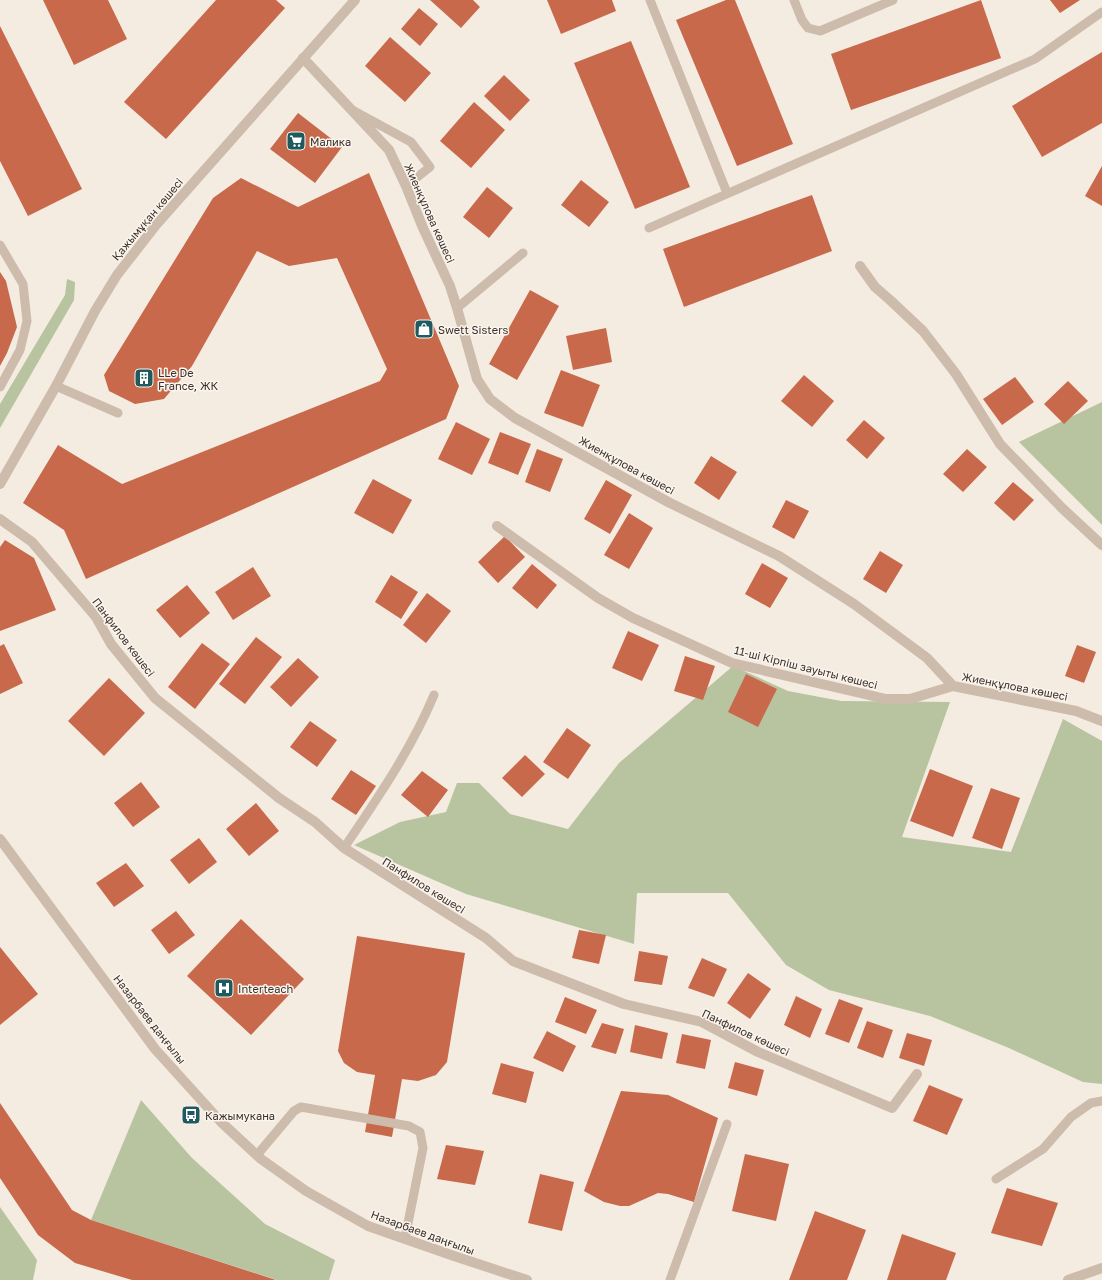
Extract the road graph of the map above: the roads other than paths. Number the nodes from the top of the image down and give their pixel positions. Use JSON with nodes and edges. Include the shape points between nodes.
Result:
{"nodes":[{"id":1,"x":354,"y":0,"type":"edge"},
{"id":2,"x":650,"y":0,"type":"edge"},
{"id":3,"x":794,"y":0,"type":"edge"},
{"id":4,"x":893,"y":0,"type":"edge"},
{"id":5,"x":1102,"y":12,"type":"edge"},
{"id":6,"x":302,"y":58,"type":"junction"},
{"id":7,"x":351,"y":110,"type":"junction"},
{"id":8,"x":406,"y":186,"type":"junction"},
{"id":9,"x":727,"y":194,"type":"junction"},
{"id":10,"x":648,"y":228,"type":"dead end"},
{"id":11,"x":0,"y":245,"type":"edge"},
{"id":12,"x":523,"y":253,"type":"dead end"},
{"id":13,"x":860,"y":266,"type":"dead end"},
{"id":14,"x":457,"y":308,"type":"junction"},
{"id":15,"x":0,"y":386,"type":"edge"},
{"id":16,"x":56,"y":386,"type":"junction"},
{"id":17,"x":118,"y":413,"type":"dead end"},
{"id":18,"x":0,"y":484,"type":"edge"},
{"id":19,"x":0,"y":519,"type":"edge"},
{"id":20,"x":496,"y":526,"type":"dead end"},
{"id":21,"x":1102,"y":545,"type":"edge"},
{"id":22,"x":953,"y":686,"type":"junction"},
{"id":23,"x":434,"y":695,"type":"dead end"},
{"id":24,"x":1102,"y":721,"type":"edge"},
{"id":25,"x":0,"y":839,"type":"edge"},
{"id":26,"x":344,"y":848,"type":"junction"},
{"id":27,"x":917,"y":1074,"type":"dead end"},
{"id":28,"x":1102,"y":1101,"type":"edge"},
{"id":29,"x":727,"y":1124,"type":"dead end"},
{"id":30,"x":257,"y":1155,"type":"junction"},
{"id":31,"x":996,"y":1179,"type":"dead end"},
{"id":32,"x":405,"y":1238,"type":"junction"},
{"id":33,"x":1102,"y":1268,"type":"edge"},
{"id":34,"x":527,"y":1280,"type":"edge"},
{"id":35,"x":670,"y":1280,"type":"edge"},
{"id":36,"x":1068,"y":1280,"type":"edge"}],
"edges":[{"from":1,"to":6,"type":"street","name":"Қажымұқан көшесі"},
{"from":2,"to":9,"type":"lane"},
{"from":3,"to":4,"type":"lane","via":[[808,28],[820,31]]},
{"from":5,"to":9,"type":"lane","via":[[1035,59]]},
{"from":6,"to":7,"type":"street","name":"Жиенқұлова көшесі"},
{"from":6,"to":16,"type":"street","name":"Қажымұқан көшесі","via":[[156,225],[117,275]]},
{"from":7,"to":8,"type":"street","name":"Жиенқұлова көшесі","via":[[389,150]]},
{"from":7,"to":8,"type":"lane","via":[[411,142],[430,167]]},
{"from":8,"to":14,"type":"street","name":"Жиенқұлова көшесі","via":[[450,286]]},
{"from":9,"to":10,"type":"lane"},
{"from":11,"to":15,"type":"lane","via":[[23,284],[27,321],[20,350]]},
{"from":12,"to":14,"type":"lane"},
{"from":13,"to":21,"type":"street","via":[[875,287],[923,330],[956,374],[1000,444]]},
{"from":14,"to":22,"type":"street","name":"Жиенқұлова көшесі","via":[[477,379],[490,399],[515,418],[656,495],[785,560],[854,604],[927,658]]},
{"from":16,"to":17,"type":"lane"},
{"from":16,"to":18,"type":"street","name":"Қажымұқан көшесі"},
{"from":19,"to":26,"type":"street","name":"Панфилов көшесі","via":[[32,542],[96,617],[111,644],[155,698],[279,798],[315,822]]},
{"from":20,"to":22,"type":"street","name":"11-ші Кірпіш зауыты көшесі","via":[[598,598],[633,618],[732,663],[886,699],[910,699]]},
{"from":22,"to":24,"type":"street","name":"Жиенқұлова көшесі","via":[[1076,711]]},
{"from":23,"to":26,"type":"lane","via":[[394,773]]},
{"from":25,"to":30,"type":"street","name":"Назарбаев даңғылы","via":[[155,1048],[221,1122]]},
{"from":26,"to":27,"type":"street","name":"Панфилов көшесі","via":[[486,938],[513,961],[624,1004],[702,1022],[758,1052],[892,1108]]},
{"from":28,"to":31,"type":"lane","via":[[1091,1103],[1071,1117],[1043,1149]]},
{"from":29,"to":35,"type":"lane"},
{"from":30,"to":32,"type":"street","name":"Назарбаев даңғылы","via":[[306,1191],[368,1226]]},
{"from":30,"to":32,"type":"lane","via":[[294,1111],[301,1107],[409,1126],[420,1132],[423,1148]]},
{"from":32,"to":34,"type":"street","name":"Назарбаев даңғылы"},
{"from":33,"to":36,"type":"street"}]}
